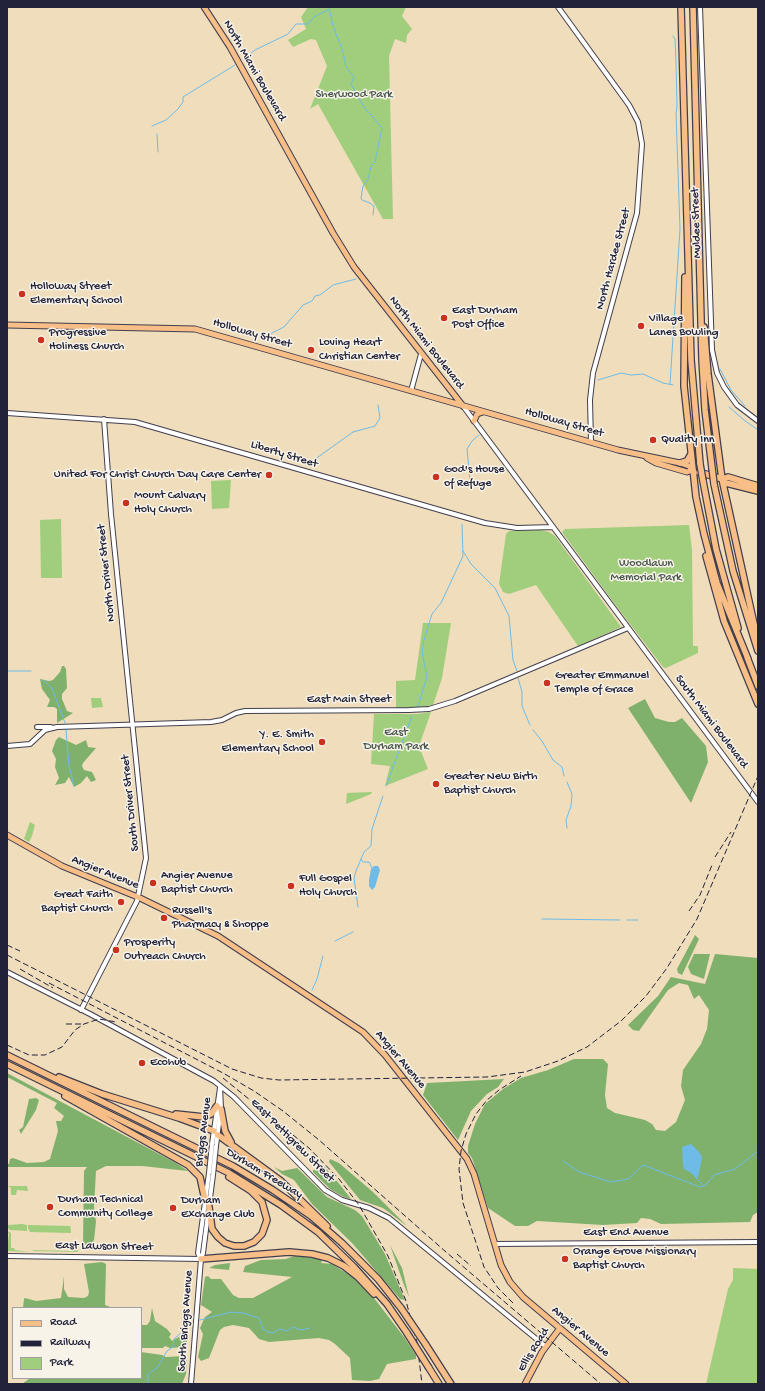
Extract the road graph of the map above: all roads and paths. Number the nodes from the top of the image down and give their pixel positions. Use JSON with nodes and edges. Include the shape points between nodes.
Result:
{"nodes":[{"id":1,"x":204,"y":7,"type":"edge"},
{"id":2,"x":558,"y":7,"type":"edge"},
{"id":3,"x":681,"y":7,"type":"edge"},
{"id":4,"x":693,"y":7,"type":"edge"},
{"id":5,"x":700,"y":7,"type":"edge"},
{"id":6,"x":687,"y":241,"type":"junction"},
{"id":7,"x":700,"y":299,"type":"junction"},
{"id":8,"x":7,"y":325,"type":"edge"},
{"id":9,"x":421,"y":354,"type":"junction"},
{"id":10,"x":411,"y":391,"type":"junction"},
{"id":11,"x":450,"y":391,"type":"junction"},
{"id":12,"x":444,"y":401,"type":"junction"},
{"id":13,"x":463,"y":406,"type":"junction"},
{"id":14,"x":483,"y":412,"type":"junction"},
{"id":15,"x":7,"y":413,"type":"edge"},
{"id":16,"x":104,"y":419,"type":"junction"},
{"id":17,"x":474,"y":421,"type":"junction"},
{"id":18,"x":758,"y":421,"type":"edge"},
{"id":19,"x":591,"y":442,"type":"junction"},
{"id":20,"x":691,"y":454,"type":"junction"},
{"id":21,"x":646,"y":458,"type":"junction"},
{"id":22,"x":680,"y":463,"type":"junction"},
{"id":23,"x":693,"y":470,"type":"junction"},
{"id":24,"x":722,"y":478,"type":"junction"},
{"id":25,"x":734,"y":485,"type":"junction"},
{"id":26,"x":758,"y":486,"type":"edge"},
{"id":27,"x":758,"y":491,"type":"edge"},
{"id":28,"x":726,"y":495,"type":"junction"},
{"id":29,"x":701,"y":522,"type":"junction"},
{"id":30,"x":553,"y":528,"type":"junction"},
{"id":31,"x":628,"y":628,"type":"junction"},
{"id":32,"x":758,"y":642,"type":"edge"},
{"id":33,"x":758,"y":651,"type":"edge"},
{"id":34,"x":748,"y":660,"type":"junction"},
{"id":35,"x":662,"y":673,"type":"joint"},
{"id":36,"x":758,"y":686,"type":"edge"},
{"id":37,"x":758,"y":704,"type":"edge"},
{"id":38,"x":133,"y":724,"type":"junction"},
{"id":39,"x":57,"y":726,"type":"junction"},
{"id":40,"x":37,"y":727,"type":"dead end"},
{"id":41,"x":7,"y":746,"type":"edge"},
{"id":42,"x":758,"y":802,"type":"edge"},
{"id":43,"x":7,"y":836,"type":"edge"},
{"id":44,"x":138,"y":897,"type":"junction"},
{"id":45,"x":7,"y":972,"type":"edge"},
{"id":46,"x":81,"y":1010,"type":"junction"},
{"id":47,"x":7,"y":1055,"type":"edge"},
{"id":48,"x":7,"y":1064,"type":"edge"},
{"id":49,"x":25,"y":1064,"type":"junction"},
{"id":50,"x":14,"y":1067,"type":"junction"},
{"id":51,"x":220,"y":1086,"type":"junction"},
{"id":52,"x":234,"y":1097,"type":"junction"},
{"id":53,"x":222,"y":1101,"type":"junction"},
{"id":54,"x":142,"y":1107,"type":"junction"},
{"id":55,"x":219,"y":1108,"type":"junction"},
{"id":56,"x":216,"y":1133,"type":"junction"},
{"id":57,"x":235,"y":1147,"type":"junction"},
{"id":58,"x":198,"y":1158,"type":"junction"},
{"id":59,"x":211,"y":1174,"type":"junction"},
{"id":60,"x":205,"y":1200,"type":"junction"},
{"id":61,"x":209,"y":1207,"type":"junction"},
{"id":62,"x":758,"y":1242,"type":"edge"},
{"id":63,"x":342,"y":1243,"type":"junction"},
{"id":64,"x":495,"y":1244,"type":"junction"},
{"id":65,"x":7,"y":1256,"type":"edge"},
{"id":66,"x":201,"y":1259,"type":"junction"},
{"id":67,"x":560,"y":1328,"type":"junction"},
{"id":68,"x":407,"y":1333,"type":"junction"},
{"id":69,"x":545,"y":1346,"type":"junction"},
{"id":70,"x":191,"y":1384,"type":"edge"},
{"id":71,"x":439,"y":1384,"type":"edge"},
{"id":72,"x":451,"y":1384,"type":"edge"},
{"id":73,"x":525,"y":1384,"type":"edge"},
{"id":74,"x":626,"y":1384,"type":"edge"}],
"edges":[{"from":1,"to":9,"type":"main road","name":"North Miami Boulevard","via":[[230,47],[340,244],[357,271]]},
{"from":2,"to":19,"type":"street","name":"North Hardee Street","via":[[629,105],[638,122],[642,144],[637,213],[593,373],[590,400]]},
{"from":3,"to":6,"type":"highway"},
{"from":4,"to":7,"type":"highway"},
{"from":5,"to":18,"type":"street","name":"Muldee Street","via":[[712,350],[717,373],[727,392],[741,408]]},
{"from":6,"to":20,"type":"highway","via":[[683,360]]},
{"from":6,"to":34,"type":"highway","bridge":true,"via":[[692,385],[700,464],[720,568]]},
{"from":7,"to":24,"type":"highway"},
{"from":7,"to":33,"type":"highway","bridge":true,"via":[[704,391],[714,484],[733,571]]},
{"from":8,"to":10,"type":"main road","name":"Holloway Street","via":[[191,328]]},
{"from":9,"to":10,"type":"street"},
{"from":9,"to":11,"type":"main road","name":"North Miami Boulevard"},
{"from":10,"to":12,"type":"main road","name":"Holloway Street"},
{"from":11,"to":12,"type":"main road","via":[[450,398]]},
{"from":11,"to":13,"type":"main road","name":"North Miami Boulevard"},
{"from":12,"to":13,"type":"main road","name":"Holloway Street"},
{"from":13,"to":14,"type":"main road","name":"Holloway Street"},
{"from":13,"to":17,"type":"street","name":"North Miami Boulevard"},
{"from":14,"to":17,"type":"main road","via":[[477,414]]},
{"from":14,"to":19,"type":"main road","name":"Holloway Street"},
{"from":15,"to":16,"type":"street","name":"Liberty Street"},
{"from":16,"to":30,"type":"street","name":"Liberty Street","via":[[144,424],[485,523],[517,528]]},
{"from":16,"to":38,"type":"street","name":"North Driver Street"},
{"from":17,"to":30,"type":"street","name":"North Miami Boulevard"},
{"from":19,"to":21,"type":"main road","name":"Holloway Street"},
{"from":20,"to":22,"type":"highway","via":[[687,461]]},
{"from":20,"to":23,"type":"highway"},
{"from":21,"to":22,"type":"main road","name":"Holloway Street"},
{"from":21,"to":23,"type":"main road","name":"Holloway Street","via":[[687,472]]},
{"from":22,"to":23,"type":"main road","name":"Holloway Street"},
{"from":23,"to":24,"type":"highway","name":"Holloway Street"},
{"from":23,"to":29,"type":"highway"},
{"from":24,"to":25,"type":"highway","name":"Holloway Street","via":[[726,483]]},
{"from":24,"to":26,"type":"highway","name":"Holloway Street","via":[[728,477]]},
{"from":24,"to":28,"type":"highway"},
{"from":25,"to":27,"type":"highway","name":"Holloway Street"},
{"from":25,"to":28,"type":"highway","via":[[727,489]]},
{"from":28,"to":32,"type":"highway"},
{"from":29,"to":34,"type":"highway","via":[[721,595]]},
{"from":29,"to":37,"type":"highway","via":[[706,560],[719,608]]},
{"from":30,"to":31,"type":"street","name":"North Miami Boulevard"},
{"from":31,"to":35,"type":"street","name":"North Miami Boulevard"},
{"from":31,"to":38,"type":"street","name":"East Main Street","via":[[456,701],[429,709],[245,711],[216,722]]},
{"from":34,"to":36,"type":"highway"},
{"from":35,"to":42,"type":"street","name":"South Miami Boulevard"},
{"from":38,"to":39,"type":"street","name":"East Main Street"},
{"from":38,"to":44,"type":"street","name":"South Driver Street","via":[[146,849],[146,862]]},
{"from":39,"to":40,"type":"street","name":"East Main Street"},
{"from":39,"to":41,"type":"street","name":"East Main Street","via":[[45,730],[33,743]]},
{"from":43,"to":44,"type":"main road","name":"Angier Avenue","via":[[62,866]]},
{"from":44,"to":46,"type":"street","name":"South Driver Street"},
{"from":44,"to":64,"type":"main road","name":"Angier Avenue","via":[[224,939],[372,1040],[467,1159]]},
{"from":45,"to":46,"type":"street","name":"East Pettigrew Street"},
{"from":46,"to":51,"type":"street","name":"East Pettigrew Street"},
{"from":47,"to":49,"type":"highway","name":"Durham Freeway"},
{"from":48,"to":50,"type":"highway","name":"Durham Freeway"},
{"from":49,"to":54,"type":"highway"},
{"from":49,"to":63,"type":"highway","name":"Durham Freeway","via":[[247,1174],[298,1207]]},
{"from":50,"to":58,"type":"highway","name":"Durham Freeway"},
{"from":50,"to":60,"type":"highway","via":[[188,1165],[200,1177]]},
{"from":51,"to":52,"type":"street","name":"East Pettigrew Street"},
{"from":51,"to":53,"type":"street","name":"Briggs Avenue"},
{"from":51,"to":55,"type":"street","name":"Briggs Avenue"},
{"from":52,"to":53,"type":"street","via":[[226,1097]]},
{"from":52,"to":69,"type":"street","name":"East Pettigrew Street","via":[[325,1190],[342,1200],[374,1209],[389,1218]]},
{"from":53,"to":55,"type":"street","name":"Briggs Avenue"},
{"from":54,"to":55,"type":"highway","via":[[201,1118]]},
{"from":54,"to":56,"type":"highway"},
{"from":55,"to":56,"type":"street","name":"Briggs Avenue"},
{"from":55,"to":57,"type":"highway","via":[[225,1131]]},
{"from":56,"to":57,"type":"highway"},
{"from":56,"to":59,"type":"street","name":"Briggs Avenue","bridge":true},
{"from":57,"to":63,"type":"highway","via":[[292,1191]]},
{"from":58,"to":61,"type":"highway","via":[[260,1198],[266,1212],[266,1227],[260,1237],[251,1244],[228,1245],[214,1232]]},
{"from":58,"to":68,"type":"highway","name":"Durham Freeway","via":[[256,1188],[318,1232],[367,1280]]},
{"from":59,"to":60,"type":"street","name":"Briggs Avenue"},
{"from":59,"to":61,"type":"street","name":"Briggs Avenue"},
{"from":60,"to":66,"type":"street","name":"Briggs Avenue","via":[[198,1253]]},
{"from":61,"to":66,"type":"street","name":"Briggs Avenue"},
{"from":62,"to":64,"type":"street","name":"East End Avenue"},
{"from":63,"to":72,"type":"highway","name":"Durham Freeway","bridge":true,"via":[[401,1308]]},
{"from":64,"to":67,"type":"main road","name":"Angier Avenue","via":[[504,1272],[512,1285]]},
{"from":65,"to":66,"type":"street","name":"East Lawson Street"},
{"from":66,"to":68,"type":"highway","via":[[295,1252],[328,1258],[358,1277]]},
{"from":66,"to":70,"type":"street","name":"South Briggs Avenue"},
{"from":67,"to":69,"type":"main road","name":"Ellis Road"},
{"from":67,"to":74,"type":"main road","name":"Angier Avenue"},
{"from":68,"to":71,"type":"highway","name":"Durham Freeway","bridge":true},
{"from":69,"to":73,"type":"main road","name":"Ellis Road"}]}
